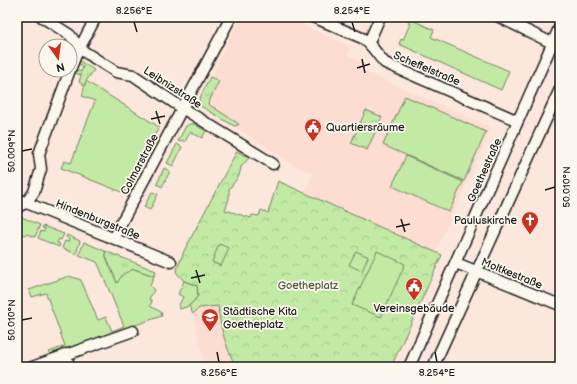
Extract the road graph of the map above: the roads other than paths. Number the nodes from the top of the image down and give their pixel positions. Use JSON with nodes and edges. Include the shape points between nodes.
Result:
{"nodes":[{"id":1,"x":42,"y":17,"type":"edge"},
{"id":2,"x":96,"y":17,"type":"edge"},
{"id":3,"x":231,"y":17,"type":"edge"},
{"id":4,"x":312,"y":17,"type":"edge"},
{"id":5,"x":380,"y":17,"type":"edge"},
{"id":6,"x":499,"y":17,"type":"edge"},
{"id":7,"x":560,"y":26,"type":"edge"},
{"id":8,"x":369,"y":42,"type":"junction"},
{"id":9,"x":552,"y":43,"type":"junction"},
{"id":10,"x":80,"y":49,"type":"junction"},
{"id":11,"x":78,"y":52,"type":"edge"},
{"id":12,"x":67,"y":78,"type":"edge"},
{"id":13,"x":560,"y":89,"type":"edge"},
{"id":14,"x":182,"y":108,"type":"junction"},
{"id":15,"x":518,"y":121,"type":"junction"},
{"id":16,"x":273,"y":164,"type":"dead end"},
{"id":17,"x":20,"y":203,"type":"edge"},
{"id":18,"x":115,"y":238,"type":"junction"},
{"id":19,"x":171,"y":262,"type":"dead end"},
{"id":20,"x":456,"y":263,"type":"junction"},
{"id":21,"x":477,"y":271,"type":"junction"},
{"id":22,"x":560,"y":305,"type":"edge"},
{"id":23,"x":133,"y":331,"type":"dead end"},
{"id":24,"x":65,"y":354,"type":"junction"},
{"id":25,"x":32,"y":367,"type":"edge"},
{"id":26,"x":70,"y":367,"type":"edge"},
{"id":27,"x":409,"y":367,"type":"edge"},
{"id":28,"x":433,"y":367,"type":"edge"}],
"edges":[{"from":1,"to":10,"type":"street","name":"Leibnizstraße","via":[[70,35]]},
{"from":2,"to":10,"type":"street"},
{"from":3,"to":14,"type":"street","name":"Colmarstraße"},
{"from":4,"to":8,"type":"street","name":"Scheffelstraße"},
{"from":5,"to":8,"type":"street"},
{"from":6,"to":9,"type":"street"},
{"from":7,"to":9,"type":"street","name":"Goethestraße"},
{"from":8,"to":15,"type":"street","name":"Scheffelstraße","via":[[385,63]]},
{"from":9,"to":15,"type":"street","name":"Goethestraße"},
{"from":10,"to":11,"type":"street"},
{"from":10,"to":14,"type":"street","name":"Leibnizstraße","via":[[116,72],[133,76]]},
{"from":12,"to":17,"type":"street","via":[[39,154],[41,169],[34,192]]},
{"from":13,"to":21,"type":"street"},
{"from":14,"to":16,"type":"street","name":"Leibnizstraße"},
{"from":14,"to":18,"type":"street","name":"Colmarstraße"},
{"from":15,"to":20,"type":"street","name":"Goethestraße"},
{"from":17,"to":18,"type":"street","name":"Hindenburgstraße"},
{"from":18,"to":19,"type":"street","name":"Hindenburgstraße"},
{"from":20,"to":21,"type":"street","name":"Moltkestraße"},
{"from":20,"to":27,"type":"street","name":"Goethestraße"},
{"from":21,"to":22,"type":"street","name":"Moltkestraße"},
{"from":21,"to":28,"type":"street"},
{"from":23,"to":24,"type":"street"},
{"from":24,"to":25,"type":"street"},
{"from":24,"to":26,"type":"street"}]}
